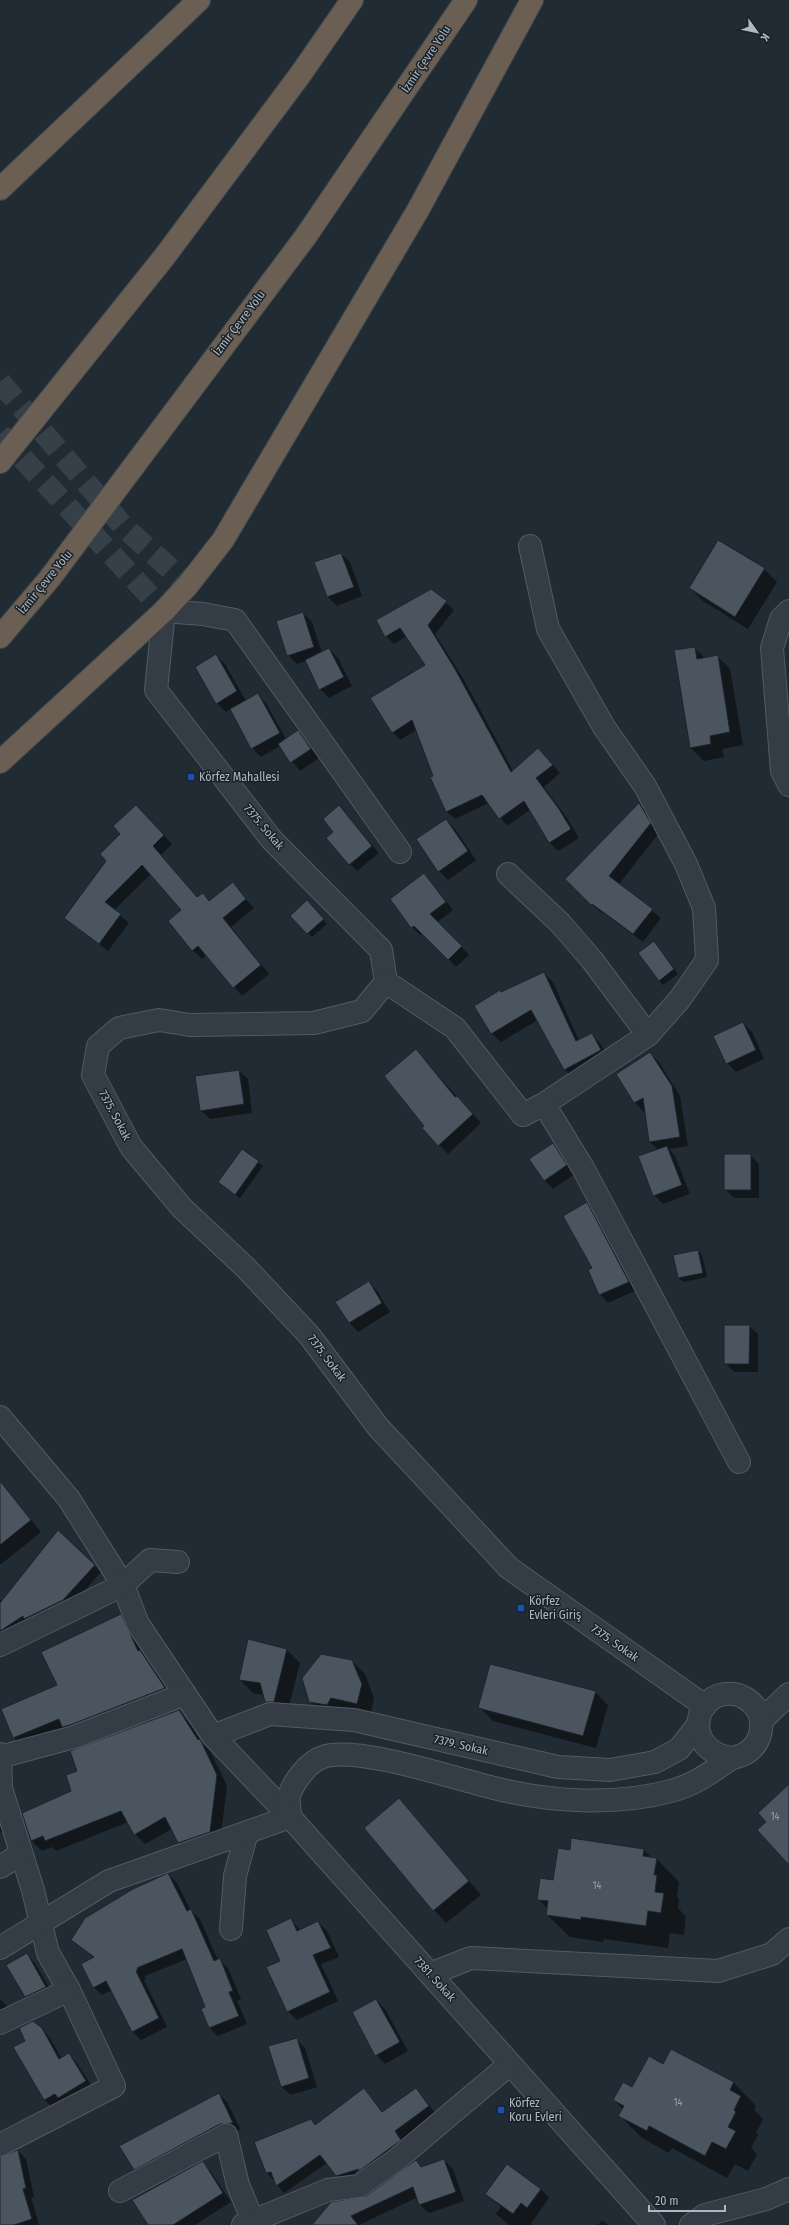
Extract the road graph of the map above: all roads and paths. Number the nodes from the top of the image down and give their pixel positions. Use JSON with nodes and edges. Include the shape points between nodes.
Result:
{"nodes":[{"id":1,"x":199,"y":0,"type":"edge"},
{"id":2,"x":352,"y":0,"type":"edge"},
{"id":3,"x":466,"y":0,"type":"edge"},
{"id":4,"x":532,"y":0,"type":"edge"},
{"id":5,"x":0,"y":189,"type":"edge"},
{"id":6,"x":0,"y":462,"type":"edge"},
{"id":7,"x":530,"y":546,"type":"dead end"},
{"id":8,"x":164,"y":611,"type":"junction"},
{"id":9,"x":789,"y":611,"type":"edge"},
{"id":10,"x":0,"y":637,"type":"edge"},
{"id":11,"x":0,"y":762,"type":"edge"},
{"id":12,"x":789,"y":785,"type":"edge"},
{"id":13,"x":400,"y":852,"type":"dead end"},
{"id":14,"x":508,"y":874,"type":"dead end"},
{"id":15,"x":386,"y":982,"type":"junction"},
{"id":16,"x":648,"y":1035,"type":"junction"},
{"id":17,"x":544,"y":1104,"type":"junction"},
{"id":18,"x":0,"y":1417,"type":"edge"},
{"id":19,"x":739,"y":1462,"type":"dead end"},
{"id":20,"x":178,"y":1562,"type":"dead end"},
{"id":21,"x":123,"y":1585,"type":"junction"},
{"id":22,"x":0,"y":1645,"type":"edge"},
{"id":23,"x":185,"y":1694,"type":"junction"},
{"id":24,"x":789,"y":1694,"type":"edge"},
{"id":25,"x":701,"y":1715,"type":"junction"},
{"id":26,"x":761,"y":1721,"type":"junction"},
{"id":27,"x":213,"y":1736,"type":"junction"},
{"id":28,"x":0,"y":1756,"type":"edge"},
{"id":29,"x":732,"y":1758,"type":"junction"},
{"id":30,"x":290,"y":1817,"type":"junction"},
{"id":31,"x":247,"y":1832,"type":"junction"},
{"id":32,"x":21,"y":1854,"type":"junction"},
{"id":33,"x":0,"y":1868,"type":"edge"},
{"id":34,"x":41,"y":1922,"type":"junction"},
{"id":35,"x":230,"y":1929,"type":"dead end"},
{"id":36,"x":789,"y":1939,"type":"edge"},
{"id":37,"x":0,"y":1948,"type":"edge"},
{"id":38,"x":430,"y":1974,"type":"junction"},
{"id":39,"x":69,"y":1990,"type":"junction"},
{"id":40,"x":0,"y":2023,"type":"edge"},
{"id":41,"x":510,"y":2064,"type":"junction"},
{"id":42,"x":0,"y":2145,"type":"edge"},
{"id":43,"x":789,"y":2189,"type":"edge"},
{"id":44,"x":120,"y":2191,"type":"dead end"},
{"id":45,"x":248,"y":2223,"type":"edge"},
{"id":46,"x":654,"y":2225,"type":"edge"},
{"id":47,"x":691,"y":2225,"type":"edge"}],
"edges":[{"from":1,"to":5,"type":"highway"},
{"from":2,"to":6,"type":"highway","via":[[300,75],[165,256]]},
{"from":3,"to":10,"type":"highway","name":"İzmir Çevre Yolu","via":[[306,236],[50,578]]},
{"from":4,"to":8,"type":"highway","via":[[418,210],[223,540]]},
{"from":7,"to":16,"type":"street","via":[[548,629],[604,727],[645,786],[686,864],[704,908],[707,960],[680,999]]},
{"from":8,"to":11,"type":"highway"},
{"from":8,"to":13,"type":"street","via":[[235,620]]},
{"from":8,"to":15,"type":"street","name":"7375. Sokak","via":[[156,690],[272,840],[381,950]]},
{"from":9,"to":12,"type":"street","via":[[781,619],[772,648],[782,771]]},
{"from":14,"to":16,"type":"street","via":[[570,933]]},
{"from":15,"to":17,"type":"street","via":[[455,1028],[524,1115]]},
{"from":15,"to":25,"type":"street","name":"7375. Sokak","via":[[362,1011],[314,1023],[190,1025],[159,1020],[119,1028],[98,1046],[93,1075],[131,1147],[177,1202],[246,1268],[309,1334],[378,1427],[509,1568]]},
{"from":16,"to":17,"type":"street"},
{"from":17,"to":19,"type":"street","via":[[583,1168]]},
{"from":18,"to":21,"type":"street","name":"7381. Sokak","via":[[69,1499]]},
{"from":20,"to":21,"type":"street","via":[[150,1560]]},
{"from":21,"to":22,"type":"street"},
{"from":21,"to":23,"type":"street","name":"7381. Sokak","via":[[138,1624]]},
{"from":23,"to":27,"type":"street","name":"7381. Sokak"},
{"from":23,"to":28,"type":"street","via":[[74,1737]]},
{"from":24,"to":26,"type":"street"},
{"from":25,"to":26,"type":"street","name":"7379. Sokak","via":[[722,1695],[733,1694],[752,1703]]},
{"from":25,"to":27,"type":"street","name":"7379. Sokak","via":[[680,1749],[656,1762],[610,1770],[558,1767],[354,1720],[270,1714]]},
{"from":25,"to":29,"type":"street","via":[[699,1736],[704,1745],[712,1753]]},
{"from":26,"to":29,"type":"street","via":[[758,1741],[751,1750]]},
{"from":27,"to":30,"type":"street","name":"7381. Sokak"},
{"from":28,"to":32,"type":"street","via":[[1,1788]]},
{"from":29,"to":30,"type":"street","via":[[702,1780],[670,1791],[620,1799],[566,1801],[510,1792],[375,1758],[346,1754],[322,1757],[307,1768],[296,1782],[289,1797]]},
{"from":30,"to":31,"type":"street"},
{"from":30,"to":38,"type":"street","name":"7381. Sokak"},
{"from":31,"to":34,"type":"street","via":[[109,1881]]},
{"from":31,"to":35,"type":"street","via":[[235,1876]]},
{"from":32,"to":33,"type":"street"},
{"from":32,"to":34,"type":"street"},
{"from":34,"to":37,"type":"street"},
{"from":34,"to":39,"type":"street","via":[[48,1953]]},
{"from":36,"to":38,"type":"street","via":[[772,1954],[718,1971],[471,1958]]},
{"from":38,"to":41,"type":"street","name":"7381. Sokak"},
{"from":39,"to":40,"type":"street"},
{"from":39,"to":42,"type":"street","via":[[114,2086]]},
{"from":41,"to":45,"type":"street","via":[[396,2160],[359,2186],[328,2190]]},
{"from":41,"to":46,"type":"street","name":"7381. Sokak"},
{"from":43,"to":47,"type":"street","via":[[766,2199],[705,2216]]},
{"from":44,"to":45,"type":"street","via":[[226,2135]]}]}
